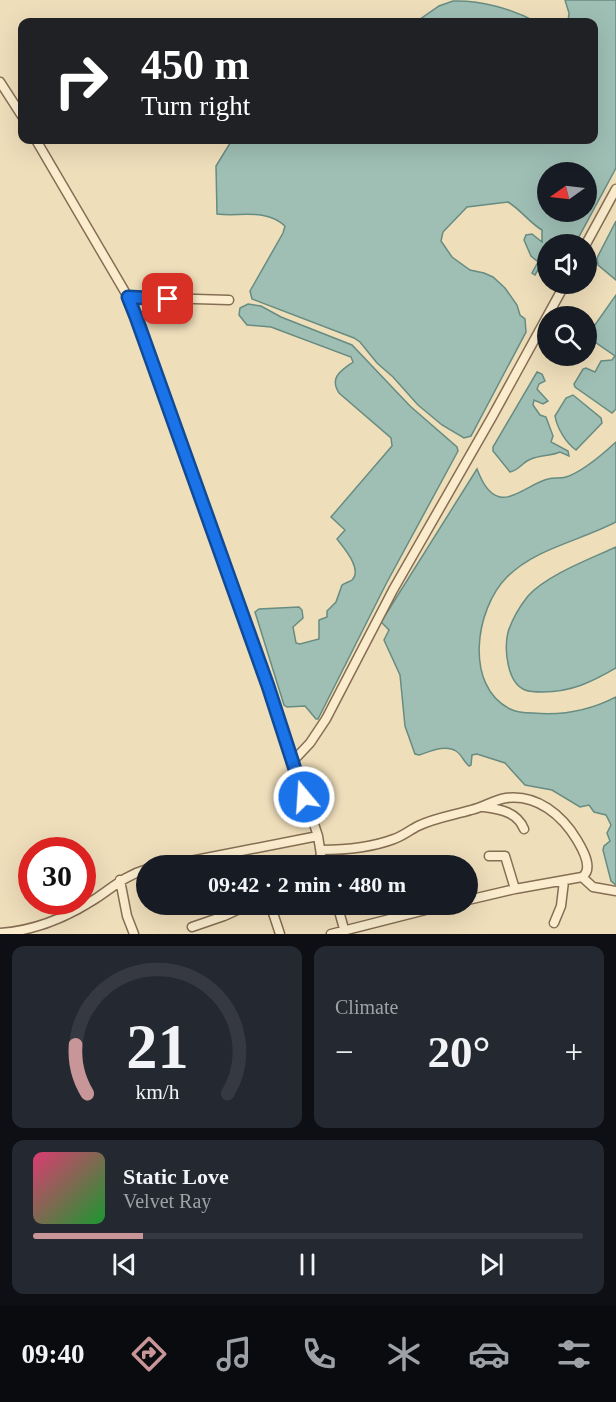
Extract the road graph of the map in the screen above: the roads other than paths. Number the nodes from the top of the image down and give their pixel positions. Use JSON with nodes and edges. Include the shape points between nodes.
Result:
{"nodes":[{"id":1,"x":0,"y":82,"type":"edge"},
{"id":2,"x":18,"y":110,"type":"edge"},
{"id":3,"x":38,"y":144,"type":"edge"},
{"id":4,"x":616,"y":189,"type":"edge"},
{"id":5,"x":591,"y":234,"type":"edge"},
{"id":6,"x":560,"y":294,"type":"edge"},
{"id":7,"x":128,"y":297,"type":"junction"},
{"id":8,"x":229,"y":300,"type":"dead end"},
{"id":9,"x":293,"y":762,"type":"junction"},
{"id":10,"x":483,"y":807,"type":"junction"},
{"id":11,"x":524,"y":829,"type":"dead end"},
{"id":12,"x":318,"y":836,"type":"junction"},
{"id":13,"x":321,"y":850,"type":"junction"},
{"id":14,"x":221,"y":855,"type":"edge"},
{"id":15,"x":320,"y":855,"type":"edge"},
{"id":16,"x":489,"y":856,"type":"dead end"},
{"id":17,"x":136,"y":873,"type":"edge"},
{"id":18,"x":582,"y":877,"type":"junction"},
{"id":19,"x":120,"y":880,"type":"junction"},
{"id":20,"x":564,"y":881,"type":"junction"},
{"id":21,"x":515,"y":889,"type":"junction"},
{"id":22,"x":616,"y":891,"type":"edge"},
{"id":23,"x":478,"y":898,"type":"edge"},
{"id":24,"x":226,"y":915,"type":"edge"},
{"id":25,"x":274,"y":915,"type":"edge"},
{"id":26,"x":340,"y":915,"type":"edge"},
{"id":27,"x":403,"y":915,"type":"edge"},
{"id":28,"x":554,"y":923,"type":"dead end"},
{"id":29,"x":192,"y":927,"type":"dead end"},
{"id":30,"x":344,"y":929,"type":"junction"},
{"id":31,"x":27,"y":932,"type":"edge"},
{"id":32,"x":0,"y":933,"type":"edge"},
{"id":33,"x":134,"y":934,"type":"edge"},
{"id":34,"x":280,"y":934,"type":"edge"},
{"id":35,"x":331,"y":934,"type":"edge"}],
"edges":[{"from":1,"to":2,"type":"street"},
{"from":3,"to":7,"type":"street"},
{"from":4,"to":5,"type":"street"},
{"from":6,"to":9,"type":"street","via":[[393,590],[326,719]]},
{"from":7,"to":8,"type":"street"},
{"from":7,"to":9,"type":"street"},
{"from":9,"to":12,"type":"street"},
{"from":10,"to":11,"type":"street","via":[[513,815]]},
{"from":10,"to":13,"type":"street","via":[[425,823],[392,840],[354,849]]},
{"from":10,"to":18,"type":"street","via":[[512,798],[533,800],[547,807],[561,818],[581,847],[588,870]]},
{"from":12,"to":13,"type":"street"},
{"from":12,"to":14,"type":"street"},
{"from":13,"to":15,"type":"street"},
{"from":16,"to":21,"type":"street","via":[[505,856]]},
{"from":17,"to":19,"type":"street"},
{"from":18,"to":20,"type":"street"},
{"from":18,"to":22,"type":"street","via":[[593,887]]},
{"from":19,"to":31,"type":"street","via":[[82,906]]},
{"from":19,"to":33,"type":"street"},
{"from":20,"to":21,"type":"street"},
{"from":20,"to":28,"type":"street"},
{"from":21,"to":23,"type":"street"},
{"from":24,"to":29,"type":"street"},
{"from":25,"to":34,"type":"street"},
{"from":26,"to":30,"type":"street"},
{"from":27,"to":30,"type":"street"},
{"from":30,"to":35,"type":"street"},
{"from":31,"to":32,"type":"street"}]}
